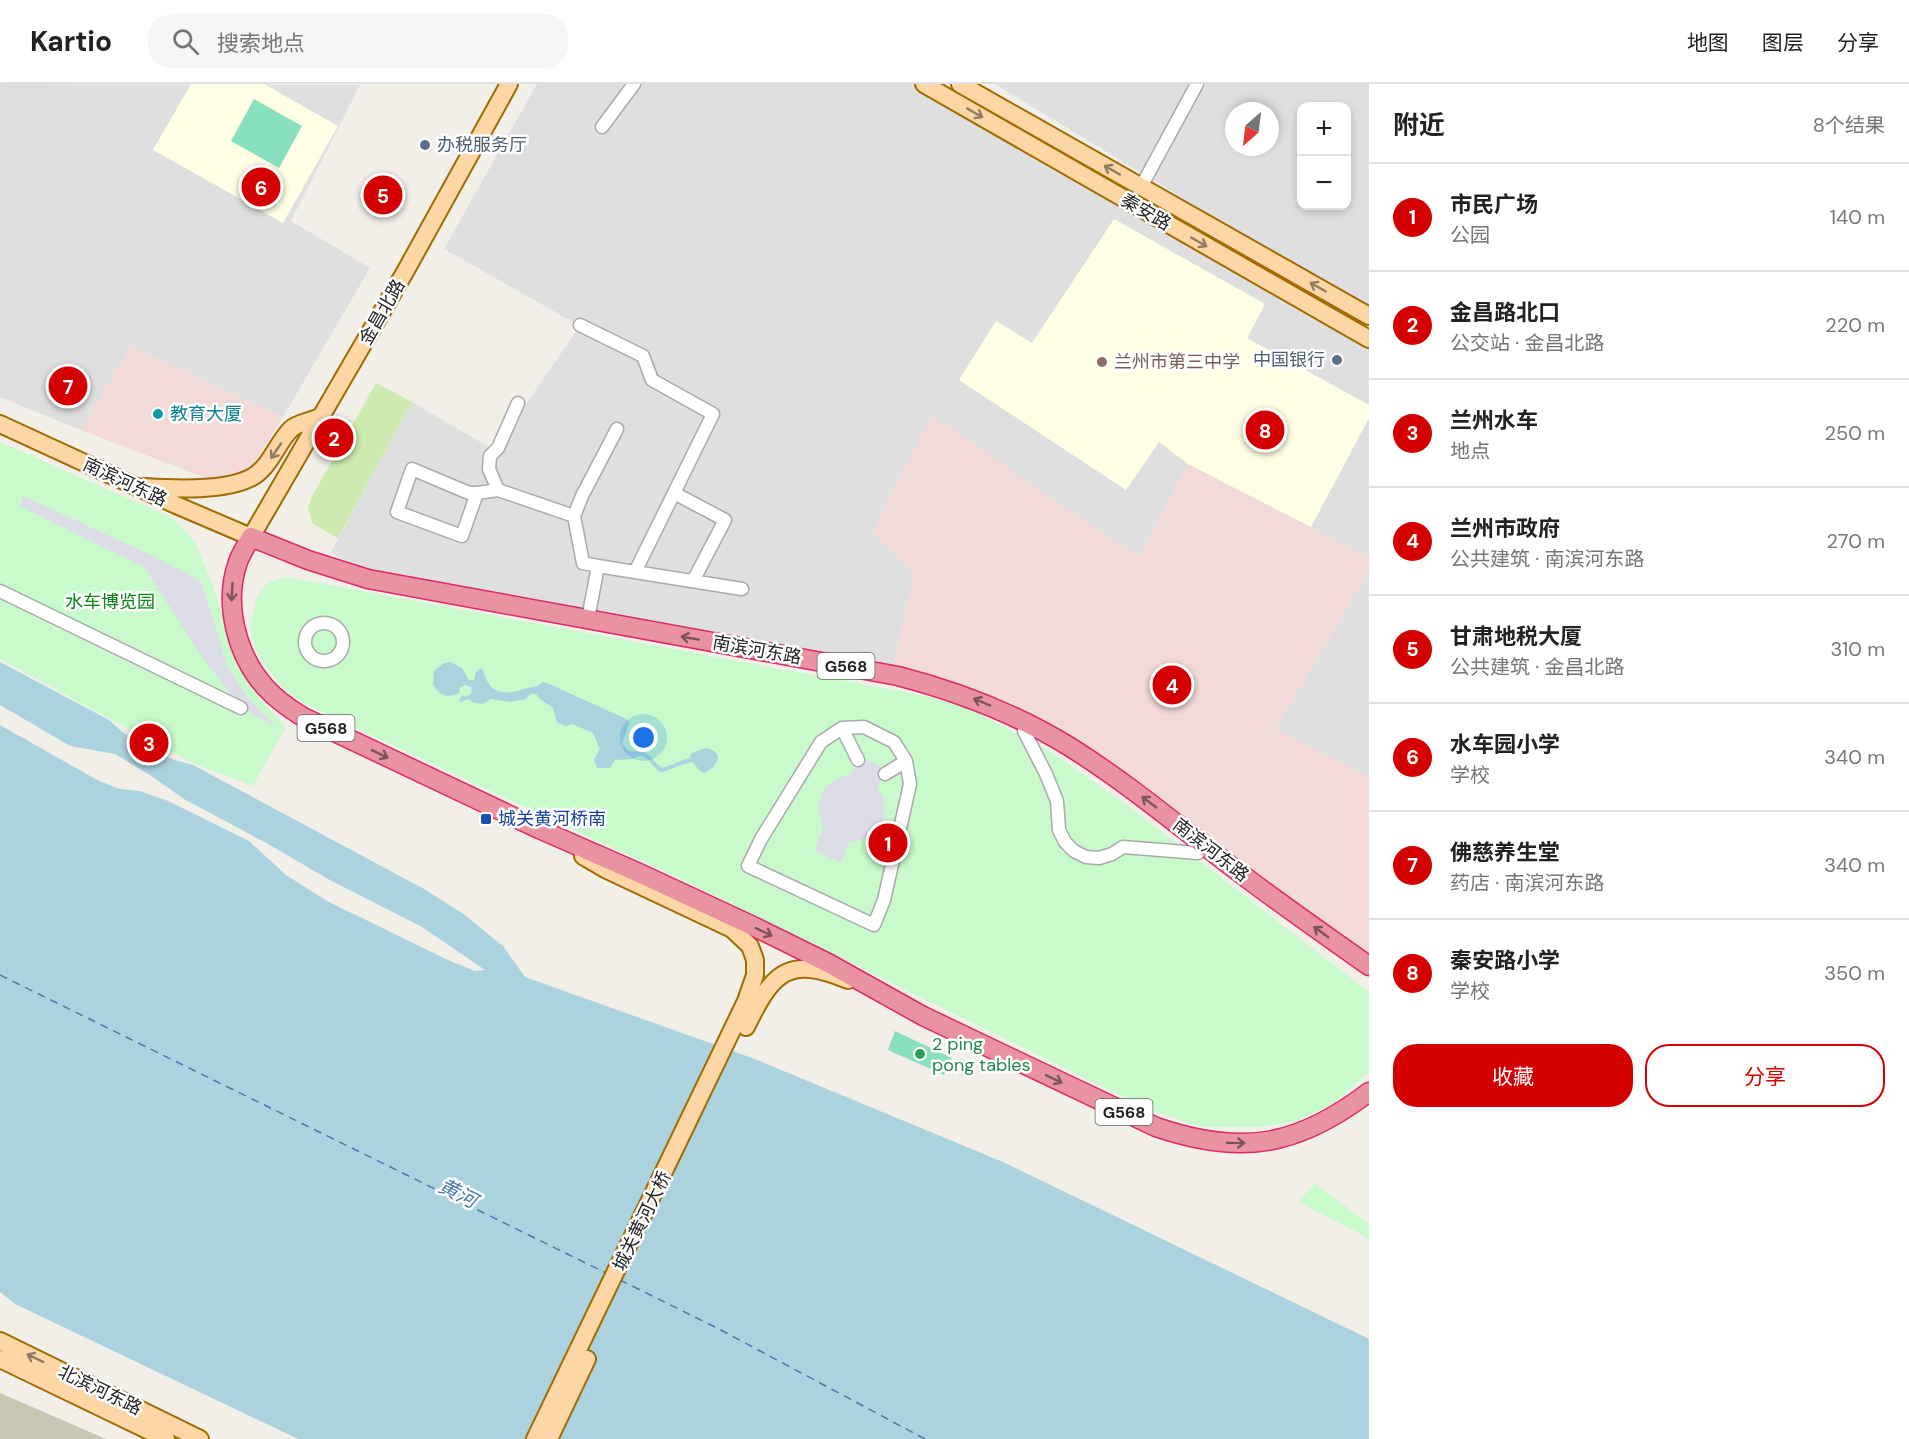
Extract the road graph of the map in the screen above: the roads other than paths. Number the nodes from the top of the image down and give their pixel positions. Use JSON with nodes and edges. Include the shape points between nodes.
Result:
{"nodes":[{"id":1,"x":510,"y":84,"type":"edge"},
{"id":2,"x":634,"y":84,"type":"edge"},
{"id":3,"x":924,"y":84,"type":"edge"},
{"id":4,"x":960,"y":84,"type":"edge"},
{"id":5,"x":1197,"y":84,"type":"edge"},
{"id":6,"x":602,"y":127,"type":"dead end"},
{"id":7,"x":1141,"y":187,"type":"junction"},
{"id":8,"x":1369,"y":316,"type":"edge"},
{"id":9,"x":580,"y":325,"type":"dead end"},
{"id":10,"x":1369,"y":339,"type":"edge"},
{"id":11,"x":518,"y":403,"type":"dead end"},
{"id":12,"x":320,"y":417,"type":"junction"},
{"id":13,"x":0,"y":424,"type":"edge"},
{"id":14,"x":617,"y":429,"type":"dead end"},
{"id":15,"x":134,"y":486,"type":"junction"},
{"id":16,"x":498,"y":490,"type":"junction"},
{"id":17,"x":674,"y":493,"type":"junction"},
{"id":18,"x":477,"y":494,"type":"junction"},
{"id":19,"x":574,"y":516,"type":"junction"},
{"id":20,"x":251,"y":537,"type":"junction"},
{"id":21,"x":598,"y":566,"type":"junction"},
{"id":22,"x":635,"y":572,"type":"junction"},
{"id":23,"x":693,"y":581,"type":"junction"},
{"id":24,"x":742,"y":589,"type":"dead end"},
{"id":25,"x":0,"y":591,"type":"edge"},
{"id":26,"x":588,"y":619,"type":"junction"},
{"id":27,"x":241,"y":708,"type":"dead end"},
{"id":28,"x":842,"y":728,"type":"junction"},
{"id":29,"x":1024,"y":731,"type":"dead end"},
{"id":30,"x":858,"y":760,"type":"dead end"},
{"id":31,"x":906,"y":761,"type":"junction"},
{"id":32,"x":885,"y":774,"type":"dead end"},
{"id":33,"x":539,"y":829,"type":"junction"},
{"id":34,"x":1198,"y":853,"type":"dead end"},
{"id":35,"x":1369,"y":966,"type":"edge"},
{"id":36,"x":889,"y":996,"type":"junction"},
{"id":37,"x":751,"y":1004,"type":"junction"},
{"id":38,"x":1369,"y":1092,"type":"edge"},
{"id":39,"x":0,"y":1341,"type":"edge"},
{"id":40,"x":0,"y":1359,"type":"edge"},
{"id":41,"x":155,"y":1435,"type":"edge"},
{"id":42,"x":166,"y":1439,"type":"edge"},
{"id":43,"x":200,"y":1439,"type":"edge"},
{"id":44,"x":536,"y":1439,"type":"edge"},
{"id":45,"x":549,"y":1439,"type":"edge"}],
"edges":[{"from":1,"to":12,"type":"main road","name":"金昌北路"},
{"from":2,"to":6,"type":"street"},
{"from":3,"to":10,"type":"main road","name":"秦安路","one_way":true},
{"from":7,"to":4,"type":"main road","name":"秦安路","one_way":true},
{"from":5,"to":7,"type":"street"},
{"from":8,"to":7,"type":"main road","name":"秦安路","one_way":true},
{"from":9,"to":17,"type":"street","via":[[643,356],[652,380],[713,414]]},
{"from":11,"to":16,"type":"street","via":[[498,448],[490,456],[489,469]]},
{"from":12,"to":15,"type":"main road","one_way":true,"via":[[292,428],[255,476],[236,484],[172,489]]},
{"from":12,"to":20,"type":"main road","name":"金昌北路"},
{"from":13,"to":15,"type":"main road","name":"南滨河东路"},
{"from":14,"to":19,"type":"street"},
{"from":15,"to":20,"type":"main road","name":"南滨河东路"},
{"from":16,"to":18,"type":"street"},
{"from":16,"to":19,"type":"street"},
{"from":17,"to":22,"type":"street"},
{"from":17,"to":23,"type":"street","via":[[725,520]]},
{"from":18,"to":18,"type":"street","via":[[462,536],[397,512],[412,469]]},
{"from":19,"to":21,"type":"street","via":[[583,563]]},
{"from":20,"to":26,"type":"highway","name":"南滨河东路","number":"G568","via":[[368,579]]},
{"from":20,"to":33,"type":"highway","number":"G568","one_way":true,"via":[[238,561],[231,598],[246,657],[268,690],[303,717]]},
{"from":21,"to":22,"type":"street"},
{"from":21,"to":26,"type":"street"},
{"from":22,"to":23,"type":"street"},
{"from":23,"to":24,"type":"street"},
{"from":25,"to":27,"type":"street"},
{"from":35,"to":26,"type":"highway","name":"南滨河东路","number":"G568","one_way":true,"via":[[1124,784],[1070,747],[1003,711],[898,676]]},
{"from":28,"to":30,"type":"street"},
{"from":28,"to":31,"type":"street","via":[[864,727],[894,742]]},
{"from":28,"to":31,"type":"street","via":[[821,741],[748,866],[874,925],[884,900],[910,784]]},
{"from":29,"to":34,"type":"street","via":[[1057,801],[1059,830],[1074,851],[1099,858],[1123,847]]},
{"from":31,"to":32,"type":"street"},
{"from":33,"to":36,"type":"highway","number":"G568","one_way":true,"via":[[755,927]]},
{"from":33,"to":37,"type":"main road","via":[[607,870],[732,929],[750,946],[755,960]]},
{"from":36,"to":37,"type":"main road","via":[[839,976],[800,969],[787,971],[774,980]]},
{"from":36,"to":38,"type":"highway","number":"G568","one_way":true,"via":[[1156,1127],[1184,1137],[1240,1144],[1268,1142],[1329,1119]]},
{"from":37,"to":44,"type":"main road","name":"城关黄河大桥"},
{"from":37,"to":45,"type":"main road","name":"城关黄河大桥"},
{"from":43,"to":39,"type":"main road","name":"北滨河东路","one_way":true},
{"from":40,"to":41,"type":"main road","name":"北滨河东路"},
{"from":41,"to":42,"type":"main road","name":"北滨河东路"}]}
